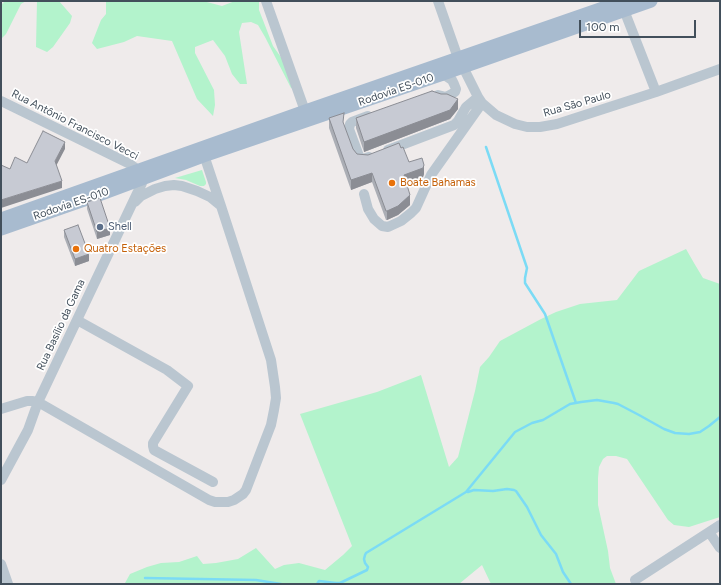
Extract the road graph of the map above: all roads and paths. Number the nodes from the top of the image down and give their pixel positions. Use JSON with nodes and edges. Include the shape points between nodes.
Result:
{"nodes":[{"id":1,"x":266,"y":1,"type":"edge"},
{"id":2,"x":438,"y":1,"type":"edge"},
{"id":3,"x":651,"y":1,"type":"edge"},
{"id":4,"x":623,"y":3,"type":"edge"},
{"id":5,"x":461,"y":62,"type":"junction"},
{"id":6,"x":720,"y":70,"type":"edge"},
{"id":7,"x":440,"y":75,"type":"junction"},
{"id":8,"x":656,"y":92,"type":"junction"},
{"id":9,"x":431,"y":94,"type":"edge"},
{"id":10,"x":480,"y":100,"type":"junction"},
{"id":11,"x":1,"y":101,"type":"edge"},
{"id":12,"x":305,"y":110,"type":"junction"},
{"id":13,"x":374,"y":114,"type":"edge"},
{"id":14,"x":202,"y":152,"type":"junction"},
{"id":15,"x":140,"y":175,"type":"junction"},
{"id":16,"x":364,"y":194,"type":"dead end"},
{"id":17,"x":221,"y":206,"type":"junction"},
{"id":18,"x":130,"y":207,"type":"junction"},
{"id":19,"x":1,"y":219,"type":"edge"},
{"id":20,"x":1,"y":229,"type":"edge"},
{"id":21,"x":77,"y":320,"type":"junction"},
{"id":22,"x":38,"y":402,"type":"junction"},
{"id":23,"x":1,"y":409,"type":"edge"},
{"id":24,"x":1,"y":480,"type":"edge"},
{"id":25,"x":213,"y":482,"type":"dead end"},
{"id":26,"x":720,"y":524,"type":"edge"},
{"id":27,"x":710,"y":532,"type":"junction"},
{"id":28,"x":720,"y":548,"type":"edge"},
{"id":29,"x":1,"y":564,"type":"edge"},
{"id":30,"x":635,"y":580,"type":"dead end"},
{"id":31,"x":8,"y":584,"type":"edge"}],
"edges":[{"from":1,"to":12,"type":"street"},
{"from":2,"to":5,"type":"street","name":"Rua São Paulo"},
{"from":3,"to":4,"type":"main road","name":"Rodovia ES-010"},
{"from":4,"to":5,"type":"main road","name":"Rodovia ES-010"},
{"from":4,"to":8,"type":"street"},
{"from":5,"to":7,"type":"main road","name":"Rodovia ES-010"},
{"from":5,"to":10,"type":"street","name":"Rua São Paulo"},
{"from":5,"to":12,"type":"main road","name":"Rodovia ES-010"},
{"from":6,"to":8,"type":"street","name":"Rua São Paulo"},
{"from":7,"to":9,"type":"street","via":[[452,80],[455,92],[446,97]]},
{"from":7,"to":14,"type":"main road","name":"Rodovia ES-010"},
{"from":8,"to":10,"type":"street","name":"Rua São Paulo","via":[[540,127],[516,124],[496,115]]},
{"from":10,"to":13,"type":"street","via":[[466,107],[454,125],[360,158],[349,126],[352,122]]},
{"from":10,"to":16,"type":"street","via":[[431,175],[416,208],[401,222],[388,227],[382,226],[368,209]]},
{"from":11,"to":15,"type":"street","name":"Rua Antônio Francisco Vecci","via":[[130,164]]},
{"from":12,"to":14,"type":"main road","name":"Rodovia ES-010"},
{"from":14,"to":15,"type":"main road","name":"Rodovia ES-010"},
{"from":14,"to":17,"type":"street"},
{"from":15,"to":18,"type":"street","name":"Rua Basílio da Gama","via":[[142,184]]},
{"from":15,"to":19,"type":"main road","name":"Rodovia ES-010"},
{"from":15,"to":20,"type":"main road","name":"Rodovia ES-010"},
{"from":17,"to":18,"type":"street","via":[[197,191],[182,186],[165,186],[147,192]]},
{"from":17,"to":22,"type":"street","via":[[271,360],[276,387],[271,424],[243,494],[228,502],[210,500]]},
{"from":18,"to":21,"type":"street","name":"Rua Basílio da Gama"},
{"from":21,"to":22,"type":"street","name":"Rua Basílio da Gama"},
{"from":21,"to":25,"type":"street","via":[[167,370],[188,386],[153,443],[154,450]]},
{"from":22,"to":23,"type":"street","via":[[27,401]]},
{"from":22,"to":24,"type":"street","name":"Rua Basílio da Gama","via":[[28,430]]},
{"from":26,"to":27,"type":"street"},
{"from":27,"to":28,"type":"street"},
{"from":27,"to":30,"type":"street"},
{"from":29,"to":31,"type":"street"}]}
